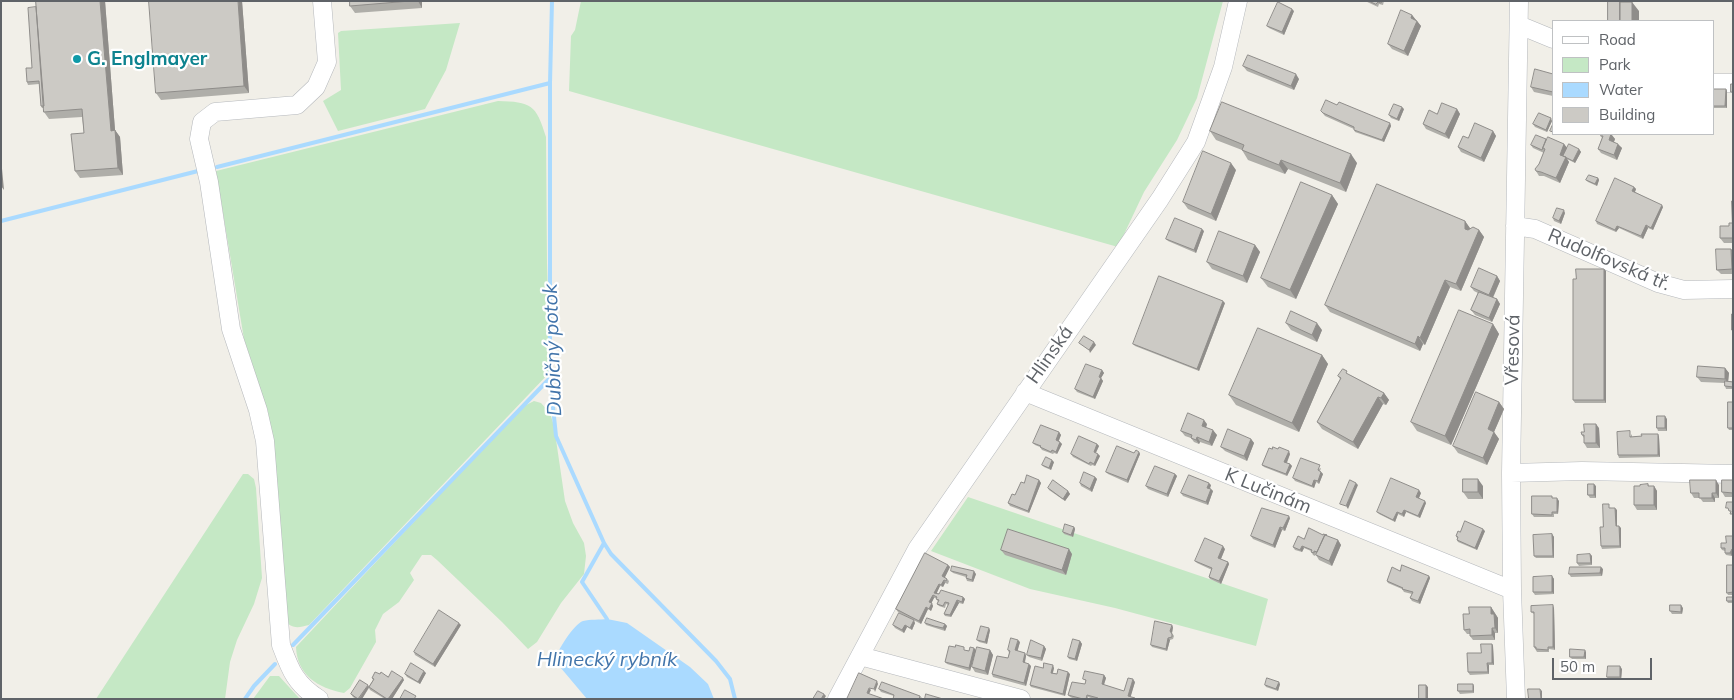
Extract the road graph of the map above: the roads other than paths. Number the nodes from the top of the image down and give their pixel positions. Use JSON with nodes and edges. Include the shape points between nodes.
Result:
{"nodes":[{"id":1,"x":322,"y":1,"type":"edge"},
{"id":2,"x":1238,"y":1,"type":"edge"},
{"id":3,"x":1519,"y":1,"type":"edge"},
{"id":4,"x":1519,"y":25,"type":"junction"},
{"id":5,"x":1552,"y":39,"type":"edge"},
{"id":6,"x":1714,"y":83,"type":"edge"},
{"id":7,"x":1733,"y":83,"type":"edge"},
{"id":8,"x":1515,"y":226,"type":"junction"},
{"id":9,"x":1733,"y":289,"type":"edge"},
{"id":10,"x":1025,"y":392,"type":"junction"},
{"id":11,"x":1511,"y":473,"type":"junction"},
{"id":12,"x":1733,"y":474,"type":"edge"},
{"id":13,"x":1512,"y":590,"type":"junction"},
{"id":14,"x":860,"y":656,"type":"junction"},
{"id":15,"x":319,"y":699,"type":"edge"},
{"id":16,"x":837,"y":699,"type":"edge"},
{"id":17,"x":1021,"y":699,"type":"edge"},
{"id":18,"x":1516,"y":699,"type":"edge"}],
"edges":[{"from":1,"to":15,"type":"street","via":[[327,62],[316,87],[297,105],[215,112],[202,122],[199,139],[209,182],[231,329],[265,441],[281,644],[291,672]]},
{"from":2,"to":10,"type":"street","name":"Hlinská","via":[[1223,67],[1196,142]]},
{"from":3,"to":4,"type":"street","name":"Vřesová"},
{"from":4,"to":5,"type":"street"},
{"from":4,"to":8,"type":"street","name":"Vřesová"},
{"from":6,"to":7,"type":"street"},
{"from":8,"to":9,"type":"street","name":"Rudolfovská tř.","via":[[1535,229],[1658,283],[1684,290]]},
{"from":8,"to":11,"type":"street","name":"Vřesová"},
{"from":10,"to":13,"type":"street","name":"K Lučinám"},
{"from":10,"to":14,"type":"street","name":"Hlinská","via":[[917,549]]},
{"from":11,"to":12,"type":"street"},
{"from":11,"to":13,"type":"street","name":"Vřesová"},
{"from":13,"to":18,"type":"street","name":"Vřesová"},
{"from":14,"to":16,"type":"street","name":"Hlinská"},
{"from":14,"to":17,"type":"street"}]}
